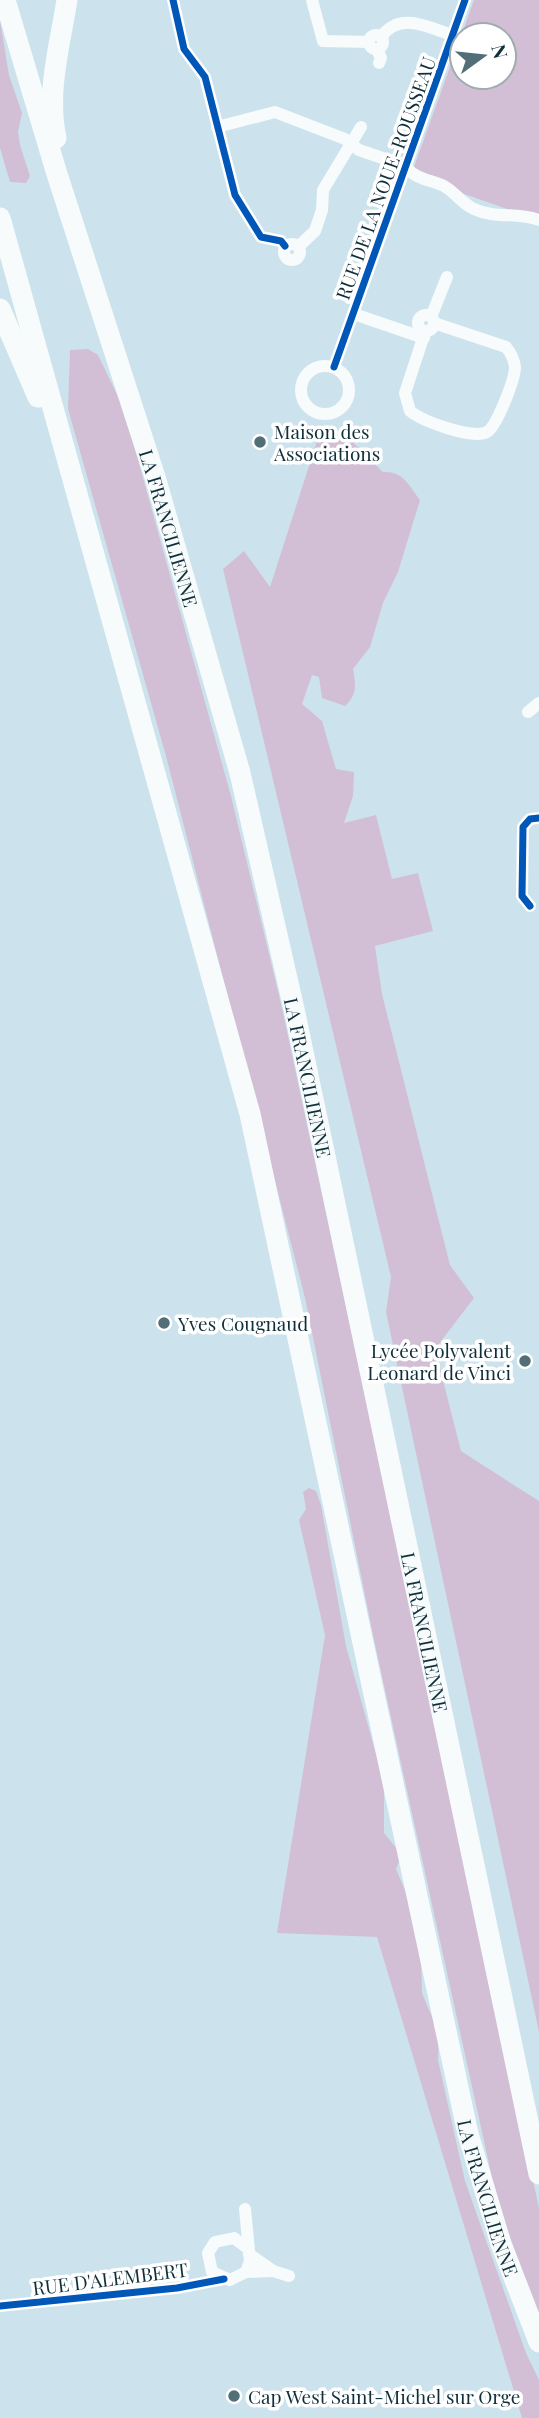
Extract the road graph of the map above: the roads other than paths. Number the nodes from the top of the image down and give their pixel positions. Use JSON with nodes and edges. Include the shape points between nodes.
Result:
{"nodes":[{"id":1,"x":5,"y":0,"type":"edge"},
{"id":2,"x":67,"y":0,"type":"edge"},
{"id":3,"x":173,"y":0,"type":"edge"},
{"id":4,"x":312,"y":0,"type":"edge"},
{"id":5,"x":465,"y":0,"type":"edge"},
{"id":6,"x":457,"y":21,"type":"edge"},
{"id":7,"x":448,"y":34,"type":"edge"},
{"id":8,"x":375,"y":43,"type":"junction"},
{"id":9,"x":448,"y":46,"type":"edge"},
{"id":10,"x":379,"y":63,"type":"dead end"},
{"id":11,"x":217,"y":127,"type":"junction"},
{"id":12,"x":360,"y":127,"type":"dead end"},
{"id":13,"x":350,"y":143,"type":"junction"},
{"id":14,"x":406,"y":166,"type":"junction"},
{"id":15,"x":57,"y":174,"type":"junction"},
{"id":16,"x":0,"y":218,"type":"edge"},
{"id":17,"x":539,"y":220,"type":"edge"},
{"id":18,"x":447,"y":277,"type":"dead end"},
{"id":19,"x":0,"y":309,"type":"edge"},
{"id":20,"x":354,"y":314,"type":"junction"},
{"id":21,"x":429,"y":328,"type":"junction"},
{"id":22,"x":334,"y":367,"type":"junction"},
{"id":23,"x":58,"y":424,"type":"junction"},
{"id":24,"x":539,"y":703,"type":"edge"},
{"id":25,"x":528,"y":712,"type":"dead end"},
{"id":26,"x":539,"y":818,"type":"edge"},
{"id":27,"x":530,"y":906,"type":"dead end"},
{"id":28,"x":539,"y":2174,"type":"edge"},
{"id":29,"x":228,"y":2237,"type":"junction"},
{"id":30,"x":248,"y":2250,"type":"junction"},
{"id":31,"x":209,"y":2266,"type":"junction"},
{"id":32,"x":273,"y":2271,"type":"junction"},
{"id":33,"x":246,"y":2272,"type":"junction"},
{"id":34,"x":289,"y":2276,"type":"dead end"},
{"id":35,"x":223,"y":2279,"type":"junction"},
{"id":36,"x":185,"y":2285,"type":"junction"},
{"id":37,"x":0,"y":2306,"type":"edge"},
{"id":38,"x":539,"y":2342,"type":"edge"}],
"edges":[{"from":1,"to":15,"type":"highway","name":"LA FRANCILIENNE"},
{"from":2,"to":15,"type":"highway","via":[[53,91],[52,117],[60,151]]},
{"from":3,"to":11,"type":"street","via":[[184,49],[205,77]]},
{"from":4,"to":8,"type":"street","via":[[323,41]]},
{"from":5,"to":6,"type":"street","name":"RUE DE LA NOUE-ROUSSEAU"},
{"from":7,"to":8,"type":"street","via":[[408,22],[389,27]]},
{"from":8,"to":10,"type":"street"},
{"from":9,"to":14,"type":"street","name":"RUE DE LA NOUE-ROUSSEAU"},
{"from":11,"to":13,"type":"street","via":[[275,112]]},
{"from":11,"to":13,"type":"street","via":[[235,195],[261,237],[281,241],[285,256],[295,260],[300,257],[299,247],[315,231],[323,190]]},
{"from":12,"to":13,"type":"street"},
{"from":13,"to":14,"type":"street"},
{"from":14,"to":17,"type":"street","via":[[409,173],[447,188],[475,210]]},
{"from":14,"to":20,"type":"street","name":"RUE DE LA NOUE-ROUSSEAU"},
{"from":15,"to":28,"type":"highway","name":"LA FRANCILIENNE","via":[[155,477],[243,785]]},
{"from":16,"to":23,"type":"highway","name":"LA FRANCILIENNE"},
{"from":18,"to":21,"type":"street"},
{"from":19,"to":23,"type":"highway","via":[[41,407]]},
{"from":20,"to":21,"type":"street"},
{"from":20,"to":22,"type":"street","name":"RUE DE LA NOUE-ROUSSEAU"},
{"from":21,"to":21,"type":"street","via":[[405,393],[406,405],[414,415],[481,435],[494,427],[510,385],[514,364],[506,347]]},
{"from":22,"to":22,"type":"street","via":[[317,367],[303,380],[304,402],[315,412],[335,413],[349,397],[348,380]]},
{"from":23,"to":38,"type":"highway","name":"LA FRANCILIENNE","via":[[250,1114],[468,2134],[501,2244]]},
{"from":24,"to":25,"type":"street"},
{"from":26,"to":27,"type":"street","via":[[530,819],[523,827],[522,897]]},
{"from":29,"to":30,"type":"street","name":"RUE D'ALEMBERT","via":[[241,2241]]},
{"from":29,"to":30,"type":"street","name":"RUE D'ALEMBERT","via":[[245,2209]]},
{"from":29,"to":31,"type":"street","name":"RUE D'ALEMBERT","via":[[211,2247]]},
{"from":30,"to":32,"type":"street","name":"RUE D'ALEMBERT"},
{"from":30,"to":33,"type":"street","name":"RUE D'ALEMBERT"},
{"from":31,"to":35,"type":"street","name":"RUE D'ALEMBERT"},
{"from":31,"to":36,"type":"street","name":"RUE D'ALEMBERT"},
{"from":32,"to":33,"type":"street","name":"RUE D'ALEMBERT"},
{"from":32,"to":34,"type":"street","name":"RUE D'ALEMBERT"},
{"from":33,"to":35,"type":"street","name":"RUE D'ALEMBERT"},
{"from":35,"to":36,"type":"street","name":"RUE D'ALEMBERT"},
{"from":36,"to":37,"type":"street","name":"RUE D'ALEMBERT"}]}
